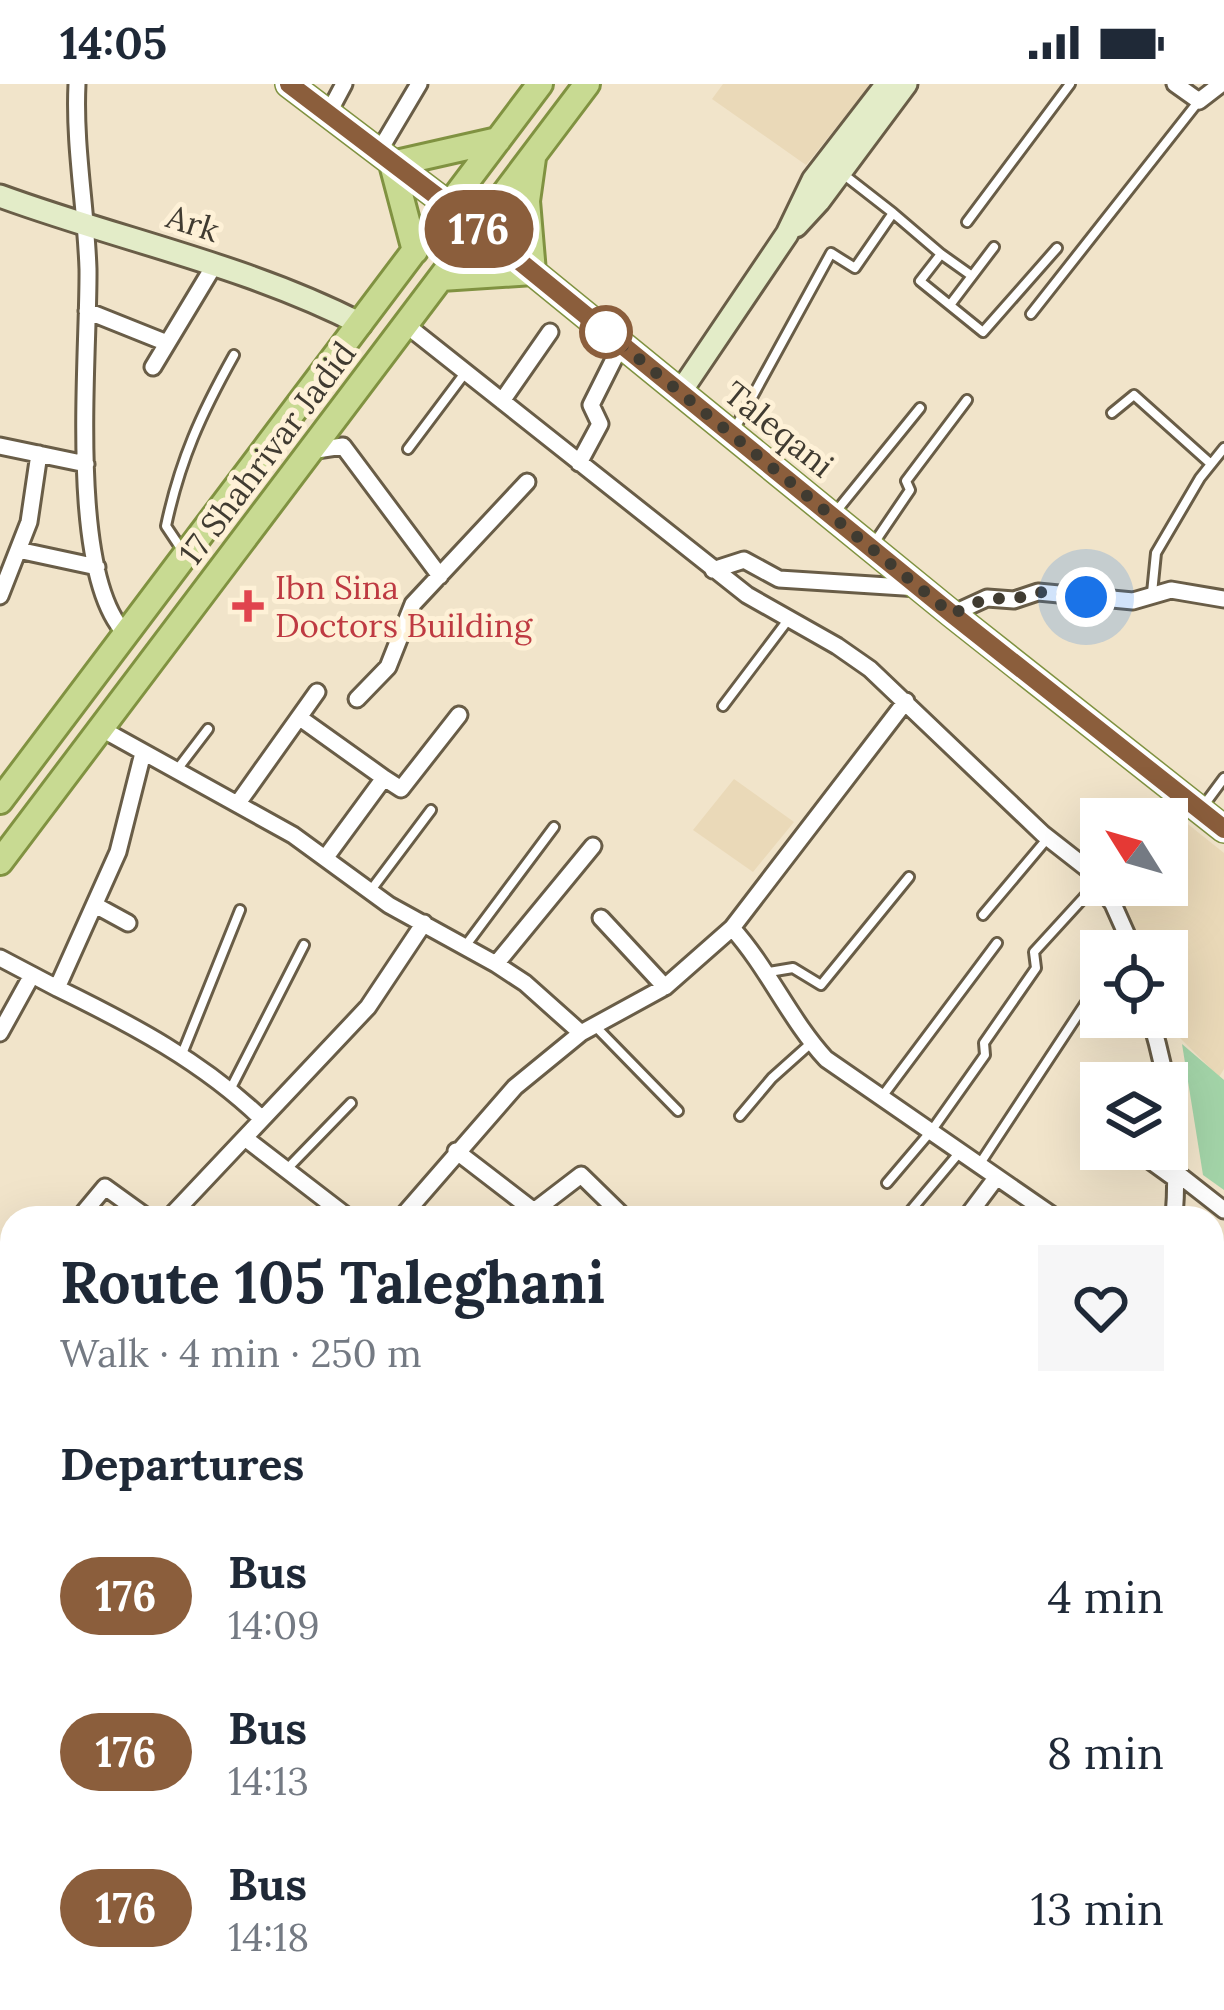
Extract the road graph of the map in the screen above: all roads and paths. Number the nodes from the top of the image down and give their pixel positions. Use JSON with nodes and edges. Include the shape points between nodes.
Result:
{"nodes":[{"id":1,"x":77,"y":84,"type":"edge"},
{"id":2,"x":289,"y":84,"type":"edge"},
{"id":3,"x":344,"y":84,"type":"edge"},
{"id":4,"x":418,"y":84,"type":"edge"},
{"id":5,"x":540,"y":84,"type":"edge"},
{"id":6,"x":586,"y":84,"type":"edge"},
{"id":7,"x":886,"y":84,"type":"edge"},
{"id":8,"x":907,"y":84,"type":"edge"},
{"id":9,"x":1070,"y":84,"type":"edge"},
{"id":10,"x":1175,"y":84,"type":"edge"},
{"id":11,"x":1221,"y":84,"type":"edge"},
{"id":12,"x":1199,"y":101,"type":"junction"},
{"id":13,"x":328,"y":114,"type":"junction"},
{"id":14,"x":498,"y":140,"type":"junction"},
{"id":15,"x":534,"y":154,"type":"junction"},
{"id":16,"x":385,"y":158,"type":"junction"},
{"id":17,"x":840,"y":172,"type":"junction"},
{"id":18,"x":0,"y":196,"type":"edge"},
{"id":19,"x":449,"y":206,"type":"junction"},
{"id":20,"x":893,"y":213,"type":"junction"},
{"id":21,"x":967,"y":222,"type":"dead end"},
{"id":22,"x":85,"y":227,"type":"junction"},
{"id":23,"x":480,"y":229,"type":"junction"},
{"id":24,"x":787,"y":234,"type":"junction"},
{"id":25,"x":994,"y":248,"type":"dead end"},
{"id":26,"x":1057,"y":248,"type":"dead end"},
{"id":27,"x":415,"y":251,"type":"junction"},
{"id":28,"x":941,"y":254,"type":"junction"},
{"id":29,"x":215,"y":264,"type":"junction"},
{"id":30,"x":533,"y":272,"type":"junction"},
{"id":31,"x":971,"y":276,"type":"junction"},
{"id":32,"x":441,"y":278,"type":"junction"},
{"id":33,"x":950,"y":305,"type":"junction"},
{"id":34,"x":87,"y":311,"type":"junction"},
{"id":35,"x":1031,"y":314,"type":"dead end"},
{"id":36,"x":361,"y":324,"type":"junction"},
{"id":37,"x":405,"y":324,"type":"junction"},
{"id":38,"x":550,"y":332,"type":"dead end"},
{"id":39,"x":167,"y":343,"type":"junction"},
{"id":40,"x":621,"y":345,"type":"junction"},
{"id":41,"x":234,"y":356,"type":"dead end"},
{"id":42,"x":153,"y":367,"type":"dead end"},
{"id":43,"x":466,"y":372,"type":"junction"},
{"id":44,"x":681,"y":391,"type":"junction"},
{"id":45,"x":967,"y":400,"type":"dead end"},
{"id":46,"x":502,"y":401,"type":"junction"},
{"id":47,"x":920,"y":408,"type":"dead end"},
{"id":48,"x":1112,"y":413,"type":"dead end"},
{"id":49,"x":733,"y":434,"type":"junction"},
{"id":50,"x":0,"y":446,"type":"edge"},
{"id":51,"x":1224,"y":448,"type":"edge"},
{"id":52,"x":407,"y":449,"type":"dead end"},
{"id":53,"x":310,"y":451,"type":"junction"},
{"id":54,"x":39,"y":454,"type":"junction"},
{"id":55,"x":580,"y":463,"type":"junction"},
{"id":56,"x":86,"y":464,"type":"junction"},
{"id":57,"x":1211,"y":464,"type":"junction"},
{"id":58,"x":527,"y":482,"type":"dead end"},
{"id":59,"x":833,"y":515,"type":"junction"},
{"id":60,"x":871,"y":547,"type":"junction"},
{"id":61,"x":18,"y":550,"type":"junction"},
{"id":62,"x":185,"y":554,"type":"junction"},
{"id":63,"x":97,"y":567,"type":"junction"},
{"id":64,"x":713,"y":570,"type":"junction"},
{"id":65,"x":440,"y":576,"type":"junction"},
{"id":66,"x":921,"y":588,"type":"junction"},
{"id":67,"x":1152,"y":593,"type":"junction"},
{"id":68,"x":0,"y":596,"type":"edge"},
{"id":69,"x":1224,"y":599,"type":"edge"},
{"id":70,"x":952,"y":614,"type":"junction"},
{"id":71,"x":788,"y":619,"type":"junction"},
{"id":72,"x":125,"y":633,"type":"junction"},
{"id":73,"x":317,"y":692,"type":"dead end"},
{"id":74,"x":357,"y":699,"type":"dead end"},
{"id":75,"x":906,"y":701,"type":"junction"},
{"id":76,"x":723,"y":706,"type":"dead end"},
{"id":77,"x":458,"y":715,"type":"dead end"},
{"id":78,"x":300,"y":718,"type":"junction"},
{"id":79,"x":100,"y":728,"type":"junction"},
{"id":80,"x":208,"y":729,"type":"dead end"},
{"id":81,"x":143,"y":753,"type":"junction"},
{"id":82,"x":176,"y":772,"type":"junction"},
{"id":83,"x":384,"y":778,"type":"junction"},
{"id":84,"x":1224,"y":778,"type":"edge"},
{"id":85,"x":1179,"y":792,"type":"junction"},
{"id":86,"x":1175,"y":798,"type":"edge"},
{"id":87,"x":0,"y":801,"type":"edge"},
{"id":88,"x":238,"y":803,"type":"junction"},
{"id":89,"x":431,"y":810,"type":"dead end"},
{"id":90,"x":1201,"y":810,"type":"junction"},
{"id":91,"x":554,"y":827,"type":"dead end"},
{"id":92,"x":1224,"y":829,"type":"edge"},
{"id":93,"x":1048,"y":838,"type":"junction"},
{"id":94,"x":593,"y":846,"type":"dead end"},
{"id":95,"x":326,"y":857,"type":"junction"},
{"id":96,"x":0,"y":862,"type":"edge"},
{"id":97,"x":1080,"y":862,"type":"edge"},
{"id":98,"x":909,"y":877,"type":"dead end"},
{"id":99,"x":370,"y":891,"type":"junction"},
{"id":100,"x":1080,"y":894,"type":"edge"},
{"id":101,"x":95,"y":905,"type":"junction"},
{"id":102,"x":240,"y":910,"type":"dead end"},
{"id":103,"x":983,"y":915,"type":"dead end"},
{"id":104,"x":601,"y":918,"type":"dead end"},
{"id":105,"x":128,"y":923,"type":"dead end"},
{"id":106,"x":424,"y":923,"type":"junction"},
{"id":107,"x":733,"y":928,"type":"junction"},
{"id":108,"x":997,"y":943,"type":"dead end"},
{"id":109,"x":304,"y":945,"type":"dead end"},
{"id":110,"x":465,"y":946,"type":"junction"},
{"id":111,"x":0,"y":958,"type":"edge"},
{"id":112,"x":496,"y":964,"type":"junction"},
{"id":113,"x":767,"y":973,"type":"junction"},
{"id":114,"x":32,"y":975,"type":"junction"},
{"id":115,"x":665,"y":987,"type":"junction"},
{"id":116,"x":57,"y":988,"type":"junction"},
{"id":117,"x":1080,"y":1012,"type":"edge"},
{"id":118,"x":588,"y":1029,"type":"junction"},
{"id":119,"x":0,"y":1033,"type":"edge"},
{"id":120,"x":1155,"y":1038,"type":"edge"},
{"id":121,"x":811,"y":1043,"type":"junction"},
{"id":122,"x":182,"y":1055,"type":"junction"},
{"id":123,"x":230,"y":1088,"type":"junction"},
{"id":124,"x":880,"y":1100,"type":"junction"},
{"id":125,"x":351,"y":1103,"type":"dead end"},
{"id":126,"x":678,"y":1111,"type":"dead end"},
{"id":127,"x":740,"y":1116,"type":"dead end"},
{"id":128,"x":262,"y":1119,"type":"junction"},
{"id":129,"x":932,"y":1130,"type":"junction"},
{"id":130,"x":244,"y":1138,"type":"junction"},
{"id":131,"x":456,"y":1151,"type":"junction"},
{"id":132,"x":960,"y":1152,"type":"junction"},
{"id":133,"x":979,"y":1165,"type":"junction"},
{"id":134,"x":1167,"y":1170,"type":"edge"},
{"id":135,"x":284,"y":1172,"type":"junction"},
{"id":136,"x":1178,"y":1177,"type":"junction"},
{"id":137,"x":996,"y":1178,"type":"junction"},
{"id":138,"x":887,"y":1183,"type":"dead end"},
{"id":139,"x":89,"y":1206,"type":"edge"},
{"id":140,"x":131,"y":1206,"type":"edge"},
{"id":141,"x":180,"y":1206,"type":"edge"},
{"id":142,"x":332,"y":1206,"type":"edge"},
{"id":143,"x":411,"y":1206,"type":"edge"},
{"id":144,"x":527,"y":1206,"type":"edge"},
{"id":145,"x":539,"y":1206,"type":"edge"},
{"id":146,"x":613,"y":1206,"type":"edge"},
{"id":147,"x":914,"y":1206,"type":"edge"},
{"id":148,"x":975,"y":1206,"type":"edge"},
{"id":149,"x":1037,"y":1206,"type":"edge"},
{"id":150,"x":1175,"y":1206,"type":"edge"},
{"id":151,"x":1218,"y":1206,"type":"edge"}],
"edges":[{"from":1,"to":22,"type":"street"},
{"from":2,"to":13,"type":"main road","name":"Taleqani"},
{"from":3,"to":13,"type":"street"},
{"from":4,"to":16,"type":"street"},
{"from":5,"to":14,"type":"main road","name":"17 Shahrivar Jadid"},
{"from":6,"to":15,"type":"main road","name":"17 Shahrivar Jadid"},
{"from":7,"to":24,"type":"street","via":[[813,180]]},
{"from":8,"to":17,"type":"street"},
{"from":9,"to":21,"type":"lane"},
{"from":10,"to":12,"type":"street"},
{"from":11,"to":12,"type":"street"},
{"from":12,"to":35,"type":"lane"},
{"from":13,"to":16,"type":"main road","name":"Taleqani"},
{"from":14,"to":16,"type":"main road"},
{"from":14,"to":19,"type":"main road","name":"17 Shahrivar Jadid"},
{"from":15,"to":23,"type":"main road","name":"17 Shahrivar Jadid"},
{"from":15,"to":30,"type":"main road","via":[[527,201]]},
{"from":16,"to":19,"type":"main road","name":"Taleqani"},
{"from":16,"to":27,"type":"main road"},
{"from":17,"to":20,"type":"lane"},
{"from":17,"to":24,"type":"street"},
{"from":18,"to":22,"type":"street","name":"Ark"},
{"from":19,"to":23,"type":"main road","name":"Taleqani"},
{"from":19,"to":27,"type":"main road","name":"17 Shahrivar Jadid"},
{"from":20,"to":28,"type":"lane"},
{"from":20,"to":49,"type":"lane","via":[[856,268],[831,253]]},
{"from":22,"to":29,"type":"street","name":"Ark"},
{"from":22,"to":34,"type":"street"},
{"from":23,"to":30,"type":"main road","name":"Taleqani"},
{"from":23,"to":32,"type":"main road","name":"17 Shahrivar Jadid"},
{"from":24,"to":44,"type":"street"},
{"from":25,"to":31,"type":"lane"},
{"from":26,"to":33,"type":"lane","via":[[983,332]]},
{"from":27,"to":36,"type":"main road","name":"17 Shahrivar Jadid"},
{"from":28,"to":31,"type":"lane"},
{"from":28,"to":33,"type":"lane","via":[[920,281]]},
{"from":29,"to":36,"type":"street","name":"Ark"},
{"from":29,"to":39,"type":"street"},
{"from":30,"to":32,"type":"main road"},
{"from":30,"to":40,"type":"main road","name":"Taleqani"},
{"from":31,"to":33,"type":"lane"},
{"from":32,"to":37,"type":"main road","name":"17 Shahrivar Jadid"},
{"from":34,"to":39,"type":"street"},
{"from":34,"to":56,"type":"street"},
{"from":36,"to":62,"type":"main road","name":"17 Shahrivar Jadid"},
{"from":37,"to":43,"type":"street"},
{"from":37,"to":53,"type":"main road","name":"17 Shahrivar Jadid"},
{"from":38,"to":46,"type":"street"},
{"from":39,"to":42,"type":"street"},
{"from":40,"to":44,"type":"main road","name":"Taleqani"},
{"from":40,"to":55,"type":"street","via":[[591,405],[600,424]]},
{"from":41,"to":62,"type":"lane","via":[[176,477],[166,526]]},
{"from":43,"to":46,"type":"street"},
{"from":43,"to":52,"type":"lane"},
{"from":44,"to":49,"type":"main road","name":"Taleqani"},
{"from":45,"to":60,"type":"lane","via":[[906,482],[910,490]]},
{"from":46,"to":55,"type":"street"},
{"from":47,"to":59,"type":"lane"},
{"from":48,"to":57,"type":"lane","via":[[1134,394]]},
{"from":49,"to":59,"type":"main road","name":"Taleqani"},
{"from":50,"to":54,"type":"street"},
{"from":51,"to":57,"type":"lane"},
{"from":53,"to":65,"type":"street","via":[[343,446]]},
{"from":53,"to":79,"type":"main road","name":"17 Shahrivar Jadid"},
{"from":54,"to":56,"type":"street"},
{"from":54,"to":61,"type":"street"},
{"from":55,"to":64,"type":"street"},
{"from":56,"to":63,"type":"street"},
{"from":57,"to":67,"type":"lane","via":[[1156,553]]},
{"from":58,"to":65,"type":"street"},
{"from":59,"to":60,"type":"main road","name":"Taleqani"},
{"from":60,"to":66,"type":"main road","name":"Taleqani"},
{"from":61,"to":63,"type":"street"},
{"from":61,"to":68,"type":"street"},
{"from":62,"to":72,"type":"main road","name":"17 Shahrivar Jadid"},
{"from":63,"to":72,"type":"street","via":[[109,616]]},
{"from":64,"to":66,"type":"street","via":[[744,560],[779,579]]},
{"from":64,"to":71,"type":"street"},
{"from":65,"to":74,"type":"street","via":[[413,604],[388,667]]},
{"from":66,"to":70,"type":"main road","name":"Taleqani"},
{"from":67,"to":69,"type":"street"},
{"from":67,"to":70,"type":"street","via":[[1133,601],[1038,592],[987,598]]},
{"from":70,"to":85,"type":"main road","name":"Taleqani"},
{"from":71,"to":75,"type":"street"},
{"from":71,"to":76,"type":"lane"},
{"from":72,"to":87,"type":"main road","name":"17 Shahrivar Jadid"},
{"from":73,"to":78,"type":"street"},
{"from":75,"to":93,"type":"street"},
{"from":75,"to":107,"type":"street"},
{"from":77,"to":83,"type":"street","via":[[401,789]]},
{"from":78,"to":83,"type":"street"},
{"from":78,"to":88,"type":"street"},
{"from":79,"to":81,"type":"street"},
{"from":79,"to":96,"type":"main road","name":"17 Shahrivar Jadid"},
{"from":80,"to":82,"type":"lane"},
{"from":81,"to":82,"type":"street"},
{"from":81,"to":101,"type":"street"},
{"from":82,"to":88,"type":"street"},
{"from":83,"to":95,"type":"street"},
{"from":84,"to":90,"type":"lane"},
{"from":85,"to":86,"type":"street"},
{"from":85,"to":90,"type":"main road","name":"Taleqani"},
{"from":88,"to":95,"type":"street"},
{"from":89,"to":99,"type":"lane"},
{"from":90,"to":92,"type":"main road","name":"Taleqani"},
{"from":91,"to":110,"type":"lane"},
{"from":93,"to":97,"type":"street"},
{"from":93,"to":103,"type":"lane"},
{"from":94,"to":112,"type":"street"},
{"from":95,"to":99,"type":"street"},
{"from":98,"to":113,"type":"lane","via":[[821,986],[793,968]]},
{"from":99,"to":106,"type":"street"},
{"from":100,"to":129,"type":"lane","via":[[1034,952],[1036,968]]},
{"from":101,"to":105,"type":"street"},
{"from":101,"to":116,"type":"street"},
{"from":102,"to":122,"type":"lane"},
{"from":104,"to":115,"type":"street"},
{"from":106,"to":110,"type":"street"},
{"from":106,"to":128,"type":"street","via":[[368,1007]]},
{"from":107,"to":113,"type":"street"},
{"from":107,"to":115,"type":"street"},
{"from":108,"to":124,"type":"lane"},
{"from":109,"to":123,"type":"lane"},
{"from":110,"to":112,"type":"street"},
{"from":111,"to":114,"type":"street"},
{"from":112,"to":118,"type":"street"},
{"from":113,"to":121,"type":"street"},
{"from":114,"to":116,"type":"street"},
{"from":114,"to":119,"type":"street"},
{"from":115,"to":118,"type":"street"},
{"from":116,"to":122,"type":"street"},
{"from":117,"to":133,"type":"lane"},
{"from":118,"to":126,"type":"lane"},
{"from":118,"to":131,"type":"street","via":[[515,1088]]},
{"from":120,"to":136,"type":"street","via":[[1176,1124]]},
{"from":121,"to":124,"type":"street"},
{"from":121,"to":127,"type":"lane"},
{"from":122,"to":123,"type":"street"},
{"from":123,"to":128,"type":"street"},
{"from":124,"to":129,"type":"street"},
{"from":125,"to":135,"type":"lane"},
{"from":128,"to":130,"type":"street"},
{"from":129,"to":132,"type":"street"},
{"from":129,"to":138,"type":"lane"},
{"from":130,"to":135,"type":"street"},
{"from":130,"to":141,"type":"street"},
{"from":131,"to":143,"type":"street"},
{"from":131,"to":144,"type":"street"},
{"from":132,"to":133,"type":"street"},
{"from":132,"to":147,"type":"lane"},
{"from":133,"to":137,"type":"street"},
{"from":134,"to":136,"type":"street"},
{"from":135,"to":142,"type":"street"},
{"from":136,"to":150,"type":"street"},
{"from":136,"to":151,"type":"street"},
{"from":137,"to":148,"type":"street"},
{"from":137,"to":149,"type":"street"},
{"from":139,"to":140,"type":"street","via":[[105,1187]]},
{"from":145,"to":146,"type":"street","via":[[581,1174]]}]}
